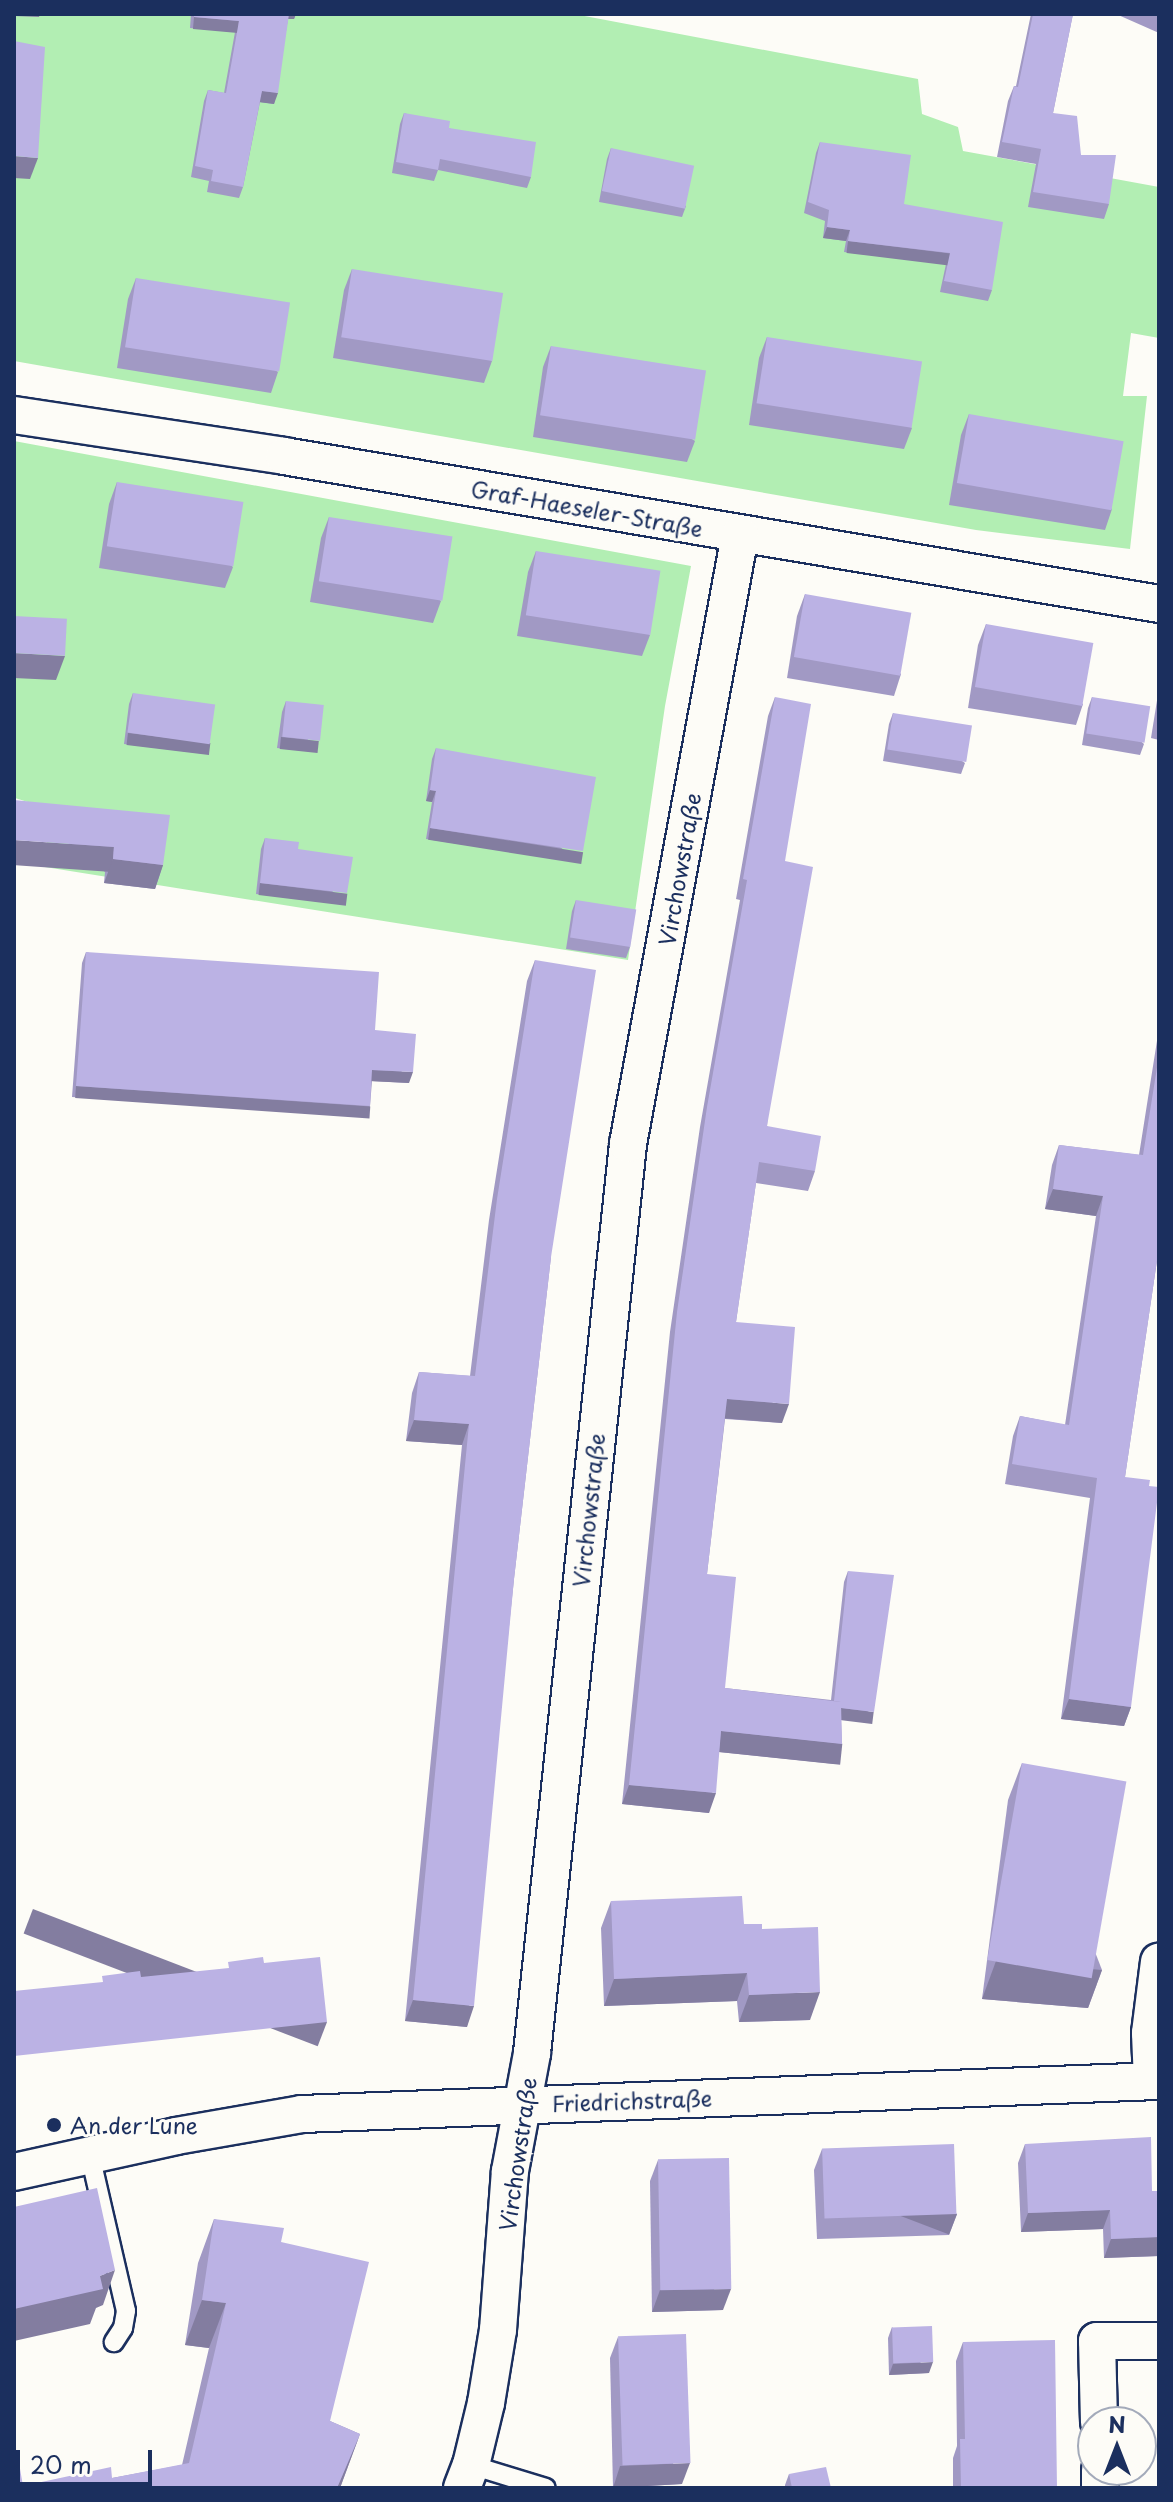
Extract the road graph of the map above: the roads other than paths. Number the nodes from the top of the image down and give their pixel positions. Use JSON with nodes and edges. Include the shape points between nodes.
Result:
{"nodes":[{"id":1,"x":14,"y":415,"type":"edge"},
{"id":2,"x":740,"y":535,"type":"junction"},
{"id":3,"x":1159,"y":604,"type":"edge"},
{"id":4,"x":1159,"y":1962,"type":"edge"},
{"id":5,"x":1155,"y":2081,"type":"edge"},
{"id":6,"x":522,"y":2104,"type":"junction"},
{"id":7,"x":90,"y":2155,"type":"junction"},
{"id":8,"x":14,"y":2172,"type":"edge"},
{"id":9,"x":1159,"y":2341,"type":"edge"},
{"id":10,"x":114,"y":2342,"type":"dead end"},
{"id":11,"x":1099,"y":2406,"type":"edge"},
{"id":12,"x":467,"y":2477,"type":"edge"},
{"id":13,"x":546,"y":2488,"type":"edge"}],
"edges":[{"from":1,"to":2,"type":"street","name":"Graf-Haeseler-Straße"},
{"from":2,"to":3,"type":"street","name":"Graf-Haeseler-Straße"},
{"from":2,"to":6,"type":"street","name":"Virchowstraße","via":[[628,1144],[532,2053]]},
{"from":4,"to":5,"type":"street","via":[[1150,2033]]},
{"from":5,"to":6,"type":"street","name":"Friedrichstraße"},
{"from":6,"to":7,"type":"street","name":"Friedrichstraße","via":[[302,2114]]},
{"from":6,"to":12,"type":"street","name":"Virchowstraße","via":[[510,2171],[498,2330]]},
{"from":7,"to":8,"type":"street","name":"Friedrichstraße"},
{"from":7,"to":10,"type":"lane","via":[[126,2311]]},
{"from":9,"to":11,"type":"street","via":[[1097,2341]]},
{"from":12,"to":13,"type":"lane"}]}
